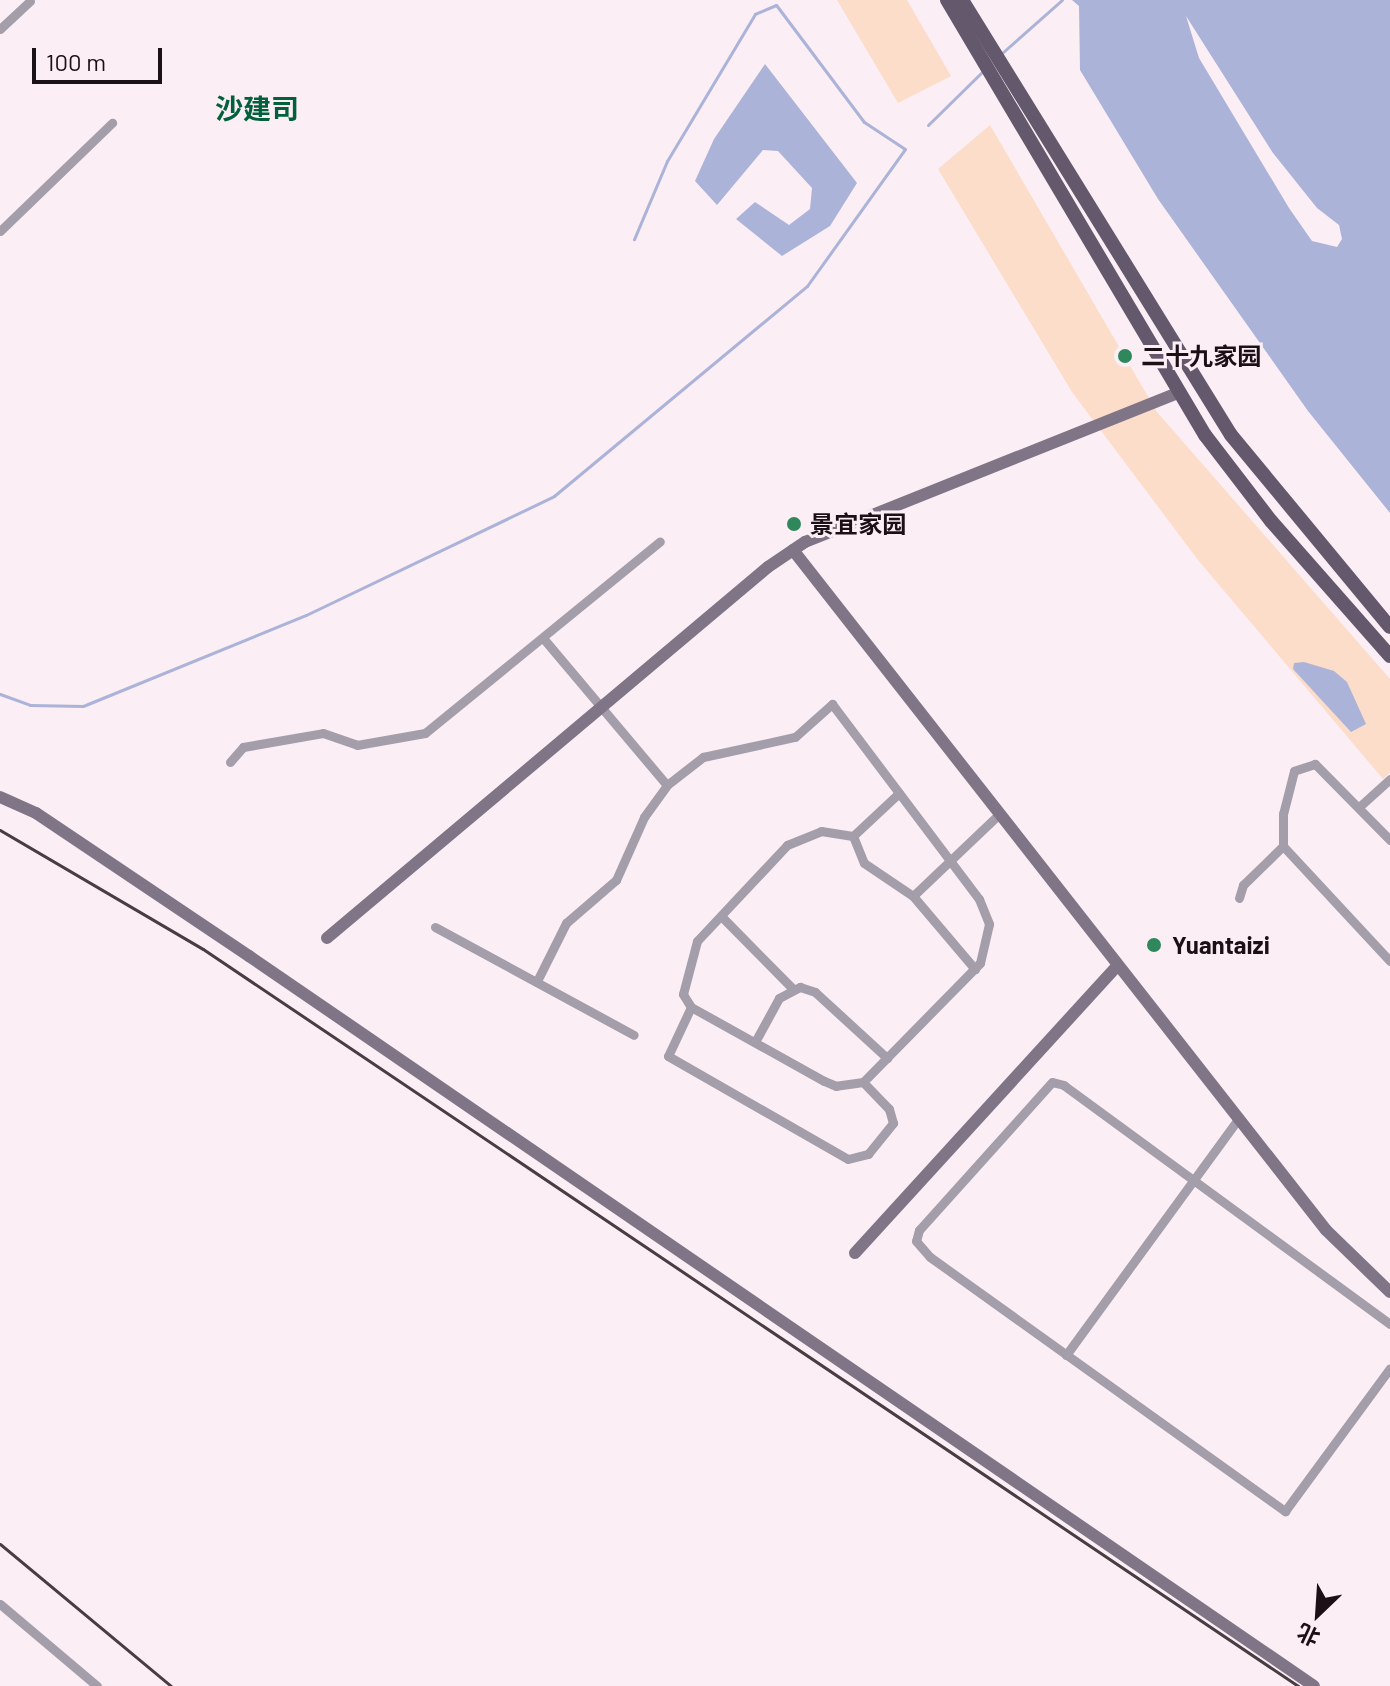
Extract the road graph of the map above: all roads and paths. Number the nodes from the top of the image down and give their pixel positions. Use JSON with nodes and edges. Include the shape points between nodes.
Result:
{"nodes":[{"id":1,"x":947,"y":0,"type":"edge"},
{"id":2,"x":962,"y":0,"type":"edge"},
{"id":3,"x":30,"y":1,"type":"edge"},
{"id":4,"x":0,"y":29,"type":"edge"},
{"id":5,"x":983,"y":48,"type":"junction"},
{"id":6,"x":997,"y":74,"type":"junction"},
{"id":7,"x":112,"y":123,"type":"dead end"},
{"id":8,"x":0,"y":231,"type":"edge"},
{"id":9,"x":1177,"y":393,"type":"junction"},
{"id":10,"x":660,"y":541,"type":"dead end"},
{"id":11,"x":793,"y":550,"type":"junction"},
{"id":12,"x":1390,"y":627,"type":"edge"},
{"id":13,"x":543,"y":638,"type":"junction"},
{"id":14,"x":1390,"y":656,"type":"edge"},
{"id":15,"x":604,"y":708,"type":"junction"},
{"id":16,"x":230,"y":762,"type":"dead end"},
{"id":17,"x":1390,"y":779,"type":"edge"},
{"id":18,"x":667,"y":785,"type":"junction"},
{"id":19,"x":899,"y":793,"type":"junction"},
{"id":20,"x":0,"y":797,"type":"edge"},
{"id":21,"x":1359,"y":807,"type":"junction"},
{"id":22,"x":999,"y":814,"type":"junction"},
{"id":23,"x":853,"y":836,"type":"junction"},
{"id":24,"x":1390,"y":840,"type":"edge"},
{"id":25,"x":1283,"y":846,"type":"junction"},
{"id":26,"x":951,"y":860,"type":"junction"},
{"id":27,"x":913,"y":896,"type":"junction"},
{"id":28,"x":1239,"y":898,"type":"dead end"},
{"id":29,"x":723,"y":918,"type":"junction"},
{"id":30,"x":435,"y":927,"type":"dead end"},
{"id":31,"x":327,"y":938,"type":"dead end"},
{"id":32,"x":1390,"y":961,"type":"edge"},
{"id":33,"x":1117,"y":966,"type":"junction"},
{"id":34,"x":975,"y":969,"type":"junction"},
{"id":35,"x":537,"y":981,"type":"junction"},
{"id":36,"x":792,"y":988,"type":"junction"},
{"id":37,"x":691,"y":1007,"type":"junction"},
{"id":38,"x":634,"y":1035,"type":"dead end"},
{"id":39,"x":755,"y":1042,"type":"junction"},
{"id":40,"x":887,"y":1058,"type":"junction"},
{"id":41,"x":863,"y":1082,"type":"junction"},
{"id":42,"x":1238,"y":1119,"type":"junction"},
{"id":43,"x":1192,"y":1179,"type":"junction"},
{"id":44,"x":855,"y":1253,"type":"dead end"},
{"id":45,"x":1390,"y":1292,"type":"edge"},
{"id":46,"x":1390,"y":1324,"type":"edge"},
{"id":47,"x":1066,"y":1355,"type":"junction"},
{"id":48,"x":1390,"y":1368,"type":"edge"},
{"id":49,"x":0,"y":1604,"type":"edge"},
{"id":50,"x":97,"y":1686,"type":"edge"},
{"id":51,"x":1314,"y":1686,"type":"edge"}],
"edges":[{"from":1,"to":5,"type":"main road"},
{"from":2,"to":5,"type":"main road"},
{"from":3,"to":4,"type":"street"},
{"from":5,"to":6,"type":"main road"},
{"from":6,"to":9,"type":"main road"},
{"from":6,"to":12,"type":"main road","via":[[1231,435]]},
{"from":7,"to":8,"type":"street"},
{"from":9,"to":11,"type":"street"},
{"from":9,"to":14,"type":"main road","via":[[1271,521]]},
{"from":10,"to":13,"type":"street"},
{"from":11,"to":15,"type":"street"},
{"from":11,"to":22,"type":"street"},
{"from":13,"to":15,"type":"street"},
{"from":13,"to":16,"type":"street","via":[[425,733],[357,745],[312,735],[243,747]]},
{"from":15,"to":18,"type":"street"},
{"from":15,"to":31,"type":"street"},
{"from":17,"to":21,"type":"street"},
{"from":18,"to":19,"type":"street","via":[[703,757],[795,737],[832,704]]},
{"from":18,"to":35,"type":"street","via":[[644,817],[616,880],[566,923]]},
{"from":19,"to":23,"type":"street"},
{"from":19,"to":26,"type":"street"},
{"from":20,"to":51,"type":"street","via":[[36,813],[249,956]]},
{"from":21,"to":24,"type":"street"},
{"from":21,"to":25,"type":"street","via":[[1315,764],[1294,771],[1283,814]]},
{"from":22,"to":26,"type":"street"},
{"from":22,"to":33,"type":"street"},
{"from":23,"to":27,"type":"street","via":[[873,873]]},
{"from":23,"to":29,"type":"street","via":[[821,831],[787,845]]},
{"from":25,"to":28,"type":"street","via":[[1243,885]]},
{"from":25,"to":32,"type":"street"},
{"from":26,"to":27,"type":"street"},
{"from":26,"to":34,"type":"street","via":[[979,899],[989,924]]},
{"from":27,"to":34,"type":"street"},
{"from":29,"to":36,"type":"street"},
{"from":29,"to":37,"type":"street","via":[[697,941],[687,966],[683,994]]},
{"from":30,"to":35,"type":"street"},
{"from":33,"to":42,"type":"street"},
{"from":33,"to":44,"type":"street"},
{"from":34,"to":40,"type":"street"},
{"from":35,"to":38,"type":"street"},
{"from":36,"to":39,"type":"street","via":[[779,998]]},
{"from":36,"to":40,"type":"street","via":[[815,992]]},
{"from":37,"to":39,"type":"street"},
{"from":37,"to":41,"type":"street","via":[[668,1056],[848,1159],[868,1154],[893,1123],[889,1109]]},
{"from":39,"to":41,"type":"street","via":[[836,1086]]},
{"from":40,"to":41,"type":"street"},
{"from":42,"to":43,"type":"street"},
{"from":42,"to":45,"type":"street","via":[[1326,1230]]},
{"from":43,"to":46,"type":"street"},
{"from":43,"to":47,"type":"street"},
{"from":43,"to":47,"type":"street","via":[[1064,1085],[1052,1082],[919,1230],[916,1241],[930,1257]]},
{"from":47,"to":48,"type":"street","via":[[1285,1511]]},
{"from":49,"to":50,"type":"street"}]}
